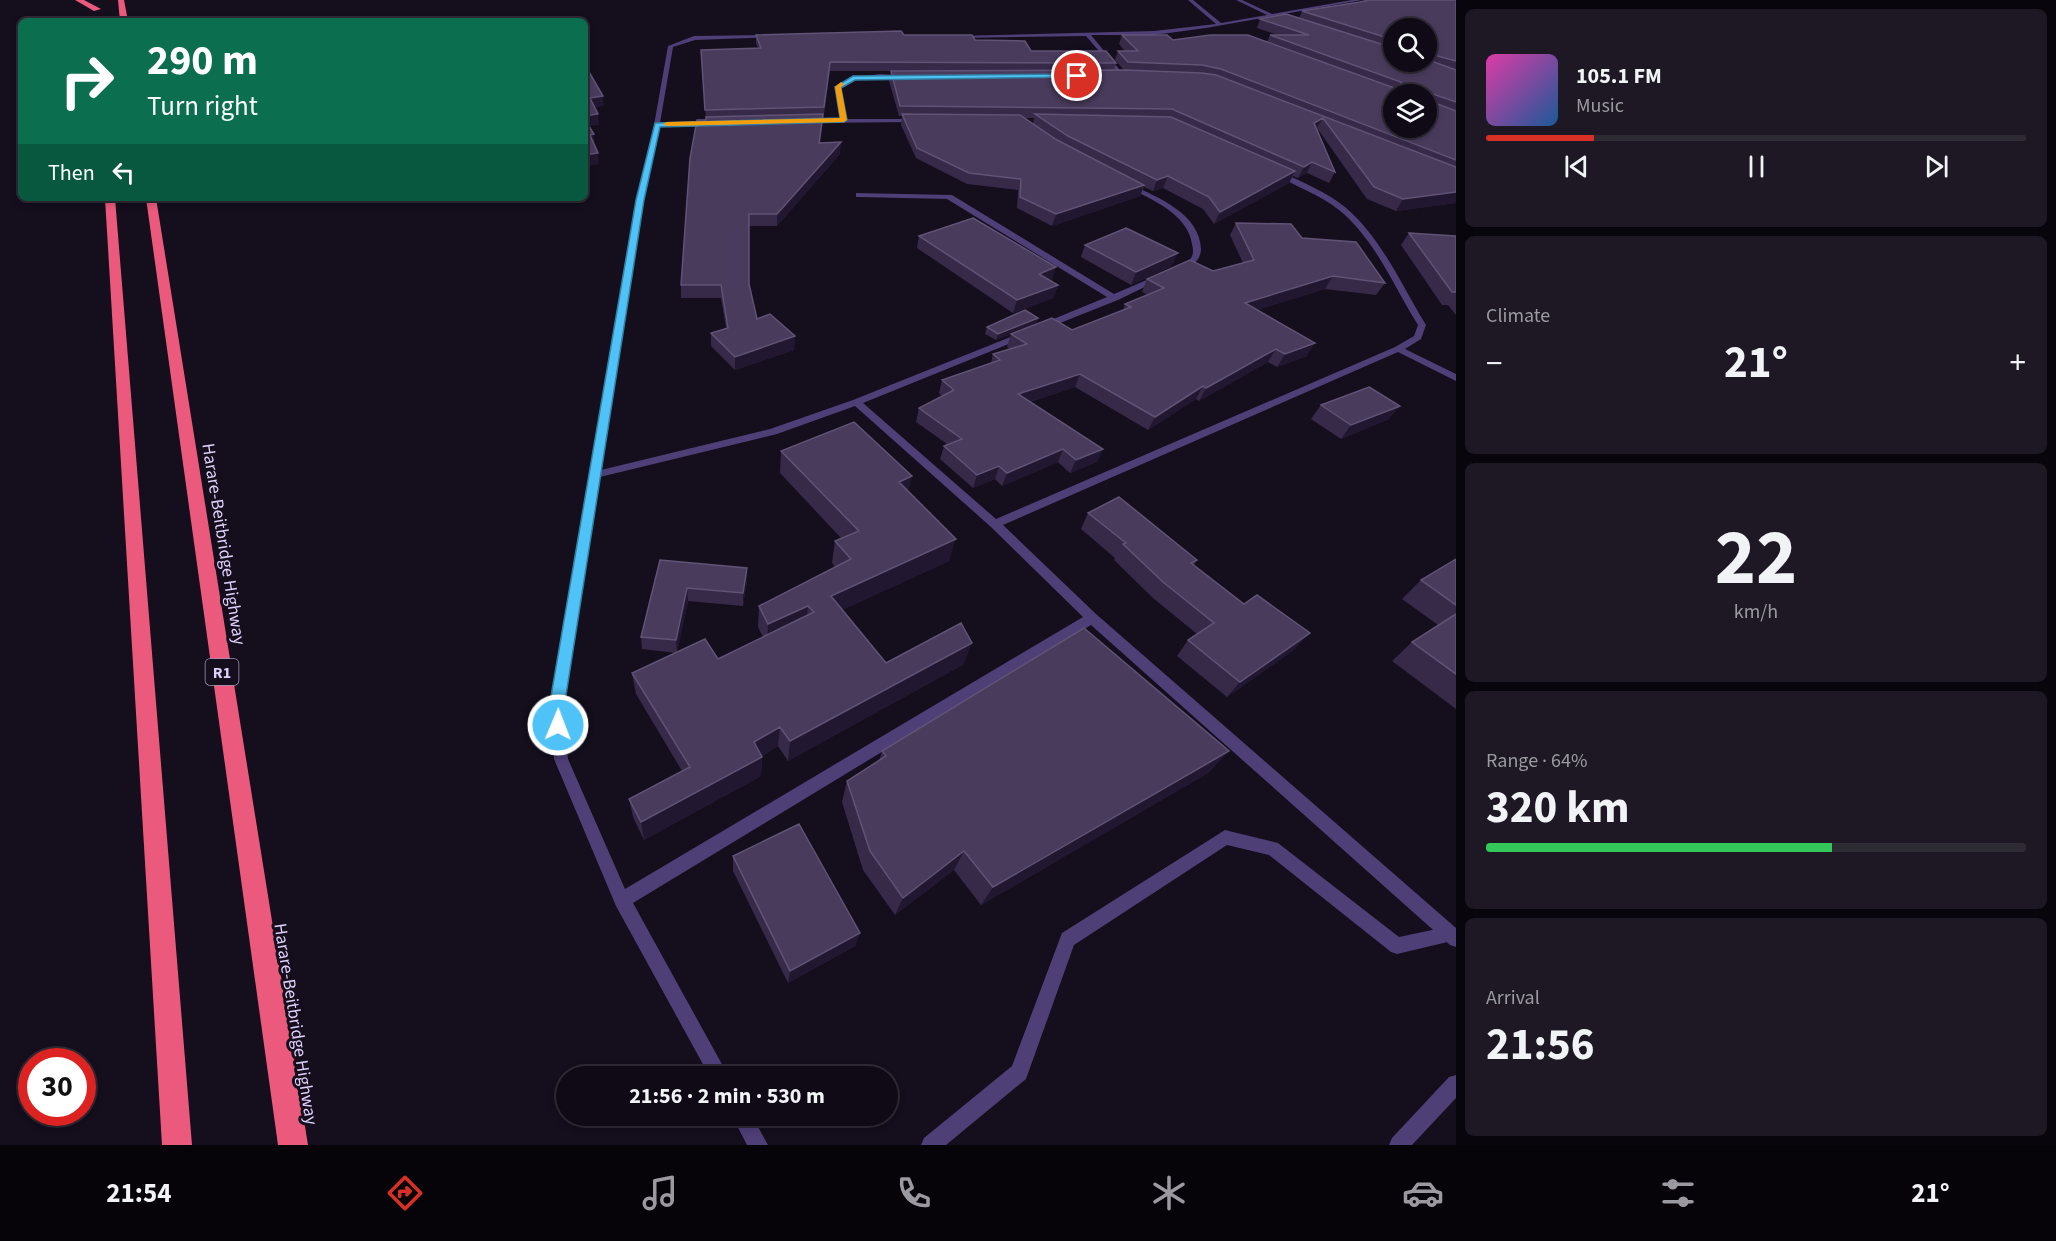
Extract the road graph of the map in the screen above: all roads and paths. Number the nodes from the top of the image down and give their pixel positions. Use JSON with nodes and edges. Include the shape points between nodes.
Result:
{"nodes":[{"id":1,"x":78,"y":0,"type":"edge"},
{"id":2,"x":96,"y":0,"type":"edge"},
{"id":3,"x":121,"y":0,"type":"edge"},
{"id":4,"x":1190,"y":0,"type":"edge"},
{"id":5,"x":1238,"y":0,"type":"edge"},
{"id":6,"x":1360,"y":0,"type":"edge"},
{"id":7,"x":97,"y":9,"type":"junction"},
{"id":8,"x":1274,"y":16,"type":"junction"},
{"id":9,"x":98,"y":18,"type":"edge"},
{"id":10,"x":124,"y":18,"type":"edge"},
{"id":11,"x":1285,"y":20,"type":"edge"},
{"id":12,"x":1218,"y":28,"type":"junction"},
{"id":13,"x":1087,"y":34,"type":"junction"},
{"id":14,"x":953,"y":36,"type":"edge"},
{"id":15,"x":777,"y":37,"type":"edge"},
{"id":16,"x":911,"y":76,"type":"edge"},
{"id":17,"x":1110,"y":76,"type":"edge"},
{"id":18,"x":1122,"y":76,"type":"junction"},
{"id":19,"x":1133,"y":76,"type":"edge"},
{"id":20,"x":844,"y":120,"type":"junction"},
{"id":21,"x":797,"y":121,"type":"edge"},
{"id":22,"x":926,"y":122,"type":"edge"},
{"id":23,"x":727,"y":123,"type":"edge"},
{"id":24,"x":657,"y":124,"type":"junction"},
{"id":25,"x":1270,"y":170,"type":"edge"},
{"id":26,"x":1120,"y":180,"type":"edge"},
{"id":27,"x":859,"y":195,"type":"dead end"},
{"id":28,"x":110,"y":201,"type":"edge"},
{"id":29,"x":151,"y":201,"type":"edge"},
{"id":30,"x":1115,"y":298,"type":"junction"},
{"id":31,"x":1398,"y":349,"type":"junction"},
{"id":32,"x":1456,"y":378,"type":"edge"},
{"id":33,"x":856,"y":402,"type":"junction"},
{"id":34,"x":594,"y":475,"type":"junction"},
{"id":35,"x":994,"y":524,"type":"junction"},
{"id":36,"x":1092,"y":618,"type":"junction"},
{"id":37,"x":622,"y":900,"type":"junction"},
{"id":38,"x":1454,"y":936,"type":"edge"},
{"id":39,"x":714,"y":1066,"type":"edge"},
{"id":40,"x":1456,"y":1084,"type":"edge"},
{"id":41,"x":748,"y":1126,"type":"edge"},
{"id":42,"x":177,"y":1145,"type":"edge"},
{"id":43,"x":293,"y":1145,"type":"edge"},
{"id":44,"x":758,"y":1145,"type":"edge"},
{"id":45,"x":931,"y":1145,"type":"edge"},
{"id":46,"x":1399,"y":1145,"type":"edge"}],
"edges":[{"from":1,"to":7,"type":"highway"},
{"from":2,"to":7,"type":"highway"},
{"from":3,"to":10,"type":"highway"},
{"from":4,"to":12,"type":"street"},
{"from":5,"to":8,"type":"street"},
{"from":6,"to":8,"type":"street"},
{"from":7,"to":9,"type":"highway"},
{"from":8,"to":11,"type":"street"},
{"from":8,"to":12,"type":"street"},
{"from":12,"to":13,"type":"street"},
{"from":13,"to":14,"type":"street"},
{"from":13,"to":18,"type":"street"},
{"from":15,"to":24,"type":"street","via":[[694,38],[673,43]]},
{"from":16,"to":20,"type":"street","via":[[853,78],[842,83],[838,87]]},
{"from":17,"to":18,"type":"street"},
{"from":18,"to":19,"type":"street"},
{"from":20,"to":21,"type":"street"},
{"from":20,"to":22,"type":"street"},
{"from":23,"to":24,"type":"street"},
{"from":24,"to":34,"type":"street","via":[[640,200]]},
{"from":25,"to":31,"type":"street","via":[[1342,208],[1360,226],[1422,325],[1419,337]]},
{"from":26,"to":30,"type":"street","via":[[1179,215],[1197,239],[1197,255],[1190,264]]},
{"from":27,"to":30,"type":"street","via":[[949,197]]},
{"from":28,"to":42,"type":"highway"},
{"from":29,"to":43,"type":"highway","name":"Harare-Beitbridge Highway","number":"R1"},
{"from":30,"to":33,"type":"street"},
{"from":31,"to":32,"type":"street"},
{"from":31,"to":35,"type":"street"},
{"from":33,"to":34,"type":"street","via":[[773,432]]},
{"from":33,"to":35,"type":"street"},
{"from":34,"to":37,"type":"street","via":[[556,708],[561,759]]},
{"from":35,"to":36,"type":"street"},
{"from":36,"to":37,"type":"street"},
{"from":36,"to":38,"type":"street"},
{"from":37,"to":39,"type":"street"},
{"from":38,"to":45,"type":"street","via":[[1397,946],[1273,848],[1225,837],[1068,939],[1020,1072]]},
{"from":40,"to":46,"type":"street"},
{"from":41,"to":44,"type":"street"}]}
